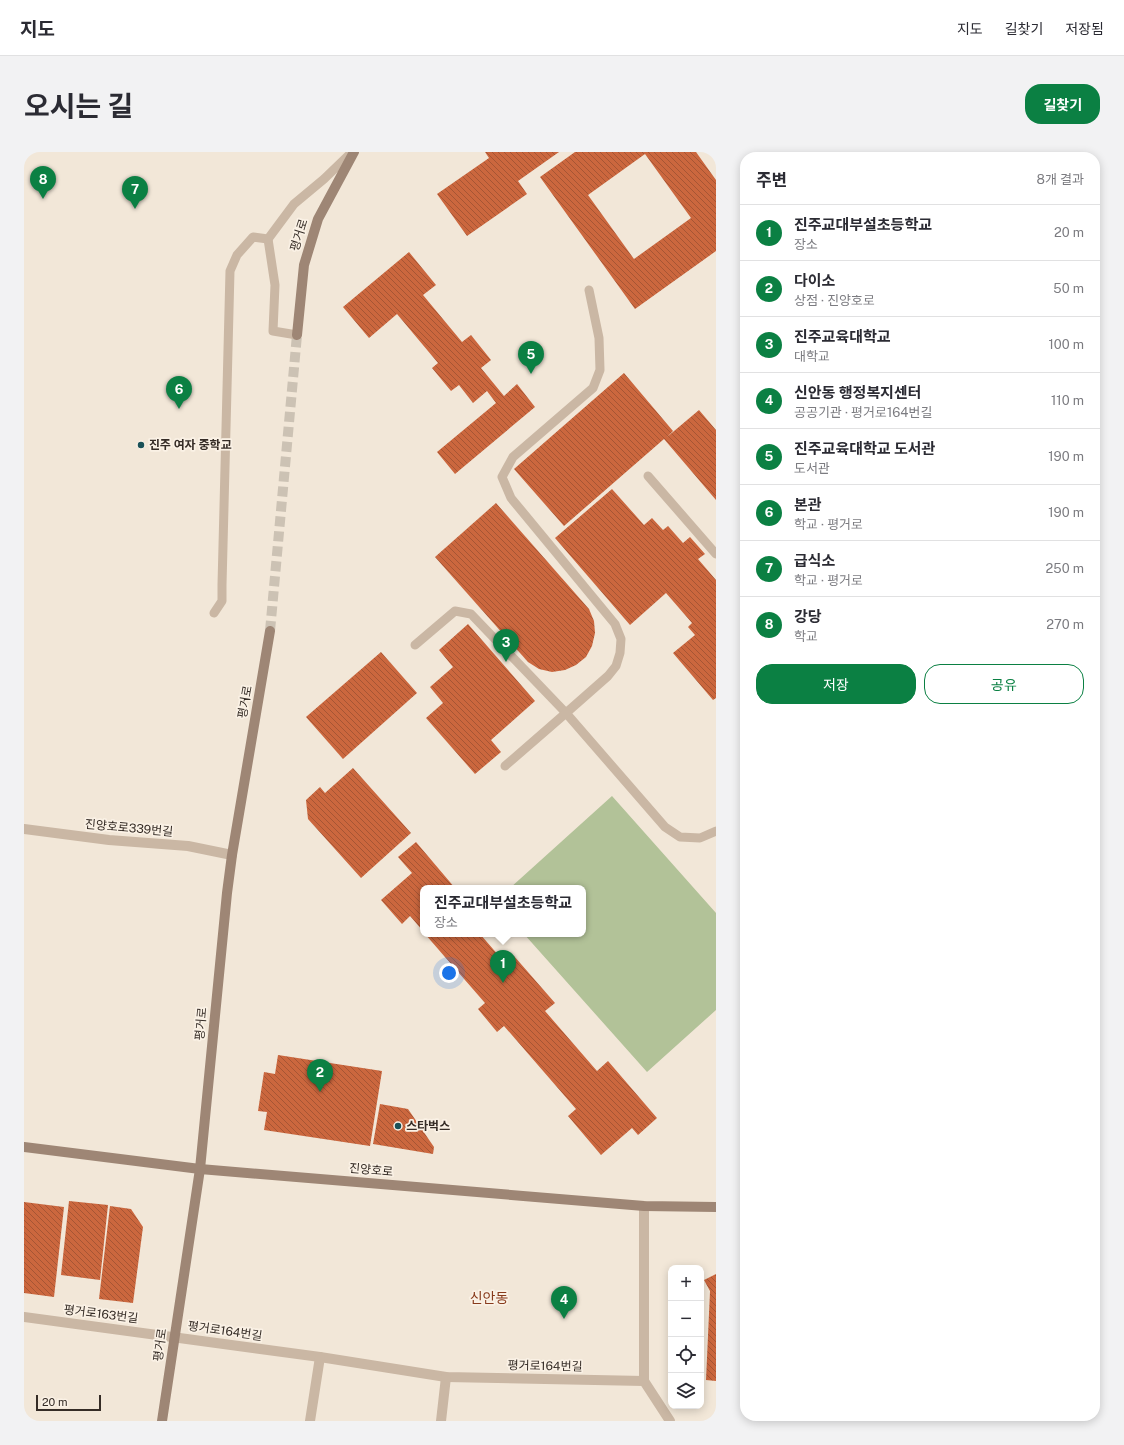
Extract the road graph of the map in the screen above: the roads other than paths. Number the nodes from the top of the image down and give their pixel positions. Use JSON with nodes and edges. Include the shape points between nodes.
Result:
{"nodes":[{"id":1,"x":353,"y":152,"type":"edge"},
{"id":2,"x":268,"y":239,"type":"junction"},
{"id":3,"x":588,"y":290,"type":"dead end"},
{"id":4,"x":297,"y":335,"type":"joint"},
{"id":5,"x":648,"y":476,"type":"dead end"},
{"id":6,"x":716,"y":554,"type":"edge"},
{"id":7,"x":214,"y":613,"type":"dead end"},
{"id":8,"x":270,"y":631,"type":"tunnel mouth"},
{"id":9,"x":415,"y":645,"type":"dead end"},
{"id":10,"x":566,"y":713,"type":"junction"},
{"id":11,"x":505,"y":766,"type":"dead end"},
{"id":12,"x":24,"y":829,"type":"edge"},
{"id":13,"x":716,"y":831,"type":"edge"},
{"id":14,"x":232,"y":855,"type":"junction"},
{"id":15,"x":24,"y":1147,"type":"edge"},
{"id":16,"x":200,"y":1169,"type":"junction"},
{"id":17,"x":644,"y":1206,"type":"junction"},
{"id":18,"x":716,"y":1207,"type":"edge"},
{"id":19,"x":24,"y":1317,"type":"edge"},
{"id":20,"x":174,"y":1337,"type":"junction"},
{"id":21,"x":320,"y":1357,"type":"junction"},
{"id":22,"x":446,"y":1377,"type":"junction"},
{"id":23,"x":644,"y":1381,"type":"junction"},
{"id":24,"x":162,"y":1421,"type":"edge"},
{"id":25,"x":310,"y":1421,"type":"edge"},
{"id":26,"x":441,"y":1421,"type":"edge"},
{"id":27,"x":670,"y":1421,"type":"edge"}],
"edges":[{"from":1,"to":2,"type":"lane","via":[[294,204]]},
{"from":1,"to":4,"type":"street","name":"평거로","via":[[318,219],[304,265]]},
{"from":2,"to":4,"type":"lane","via":[[275,285],[273,330]]},
{"from":2,"to":7,"type":"lane","via":[[253,237],[237,255],[230,271],[222,601]]},
{"from":3,"to":10,"type":"lane","via":[[599,338],[600,370],[593,388],[513,457],[502,477],[510,498],[615,624],[621,639],[616,666]]},
{"from":5,"to":6,"type":"lane"},
{"from":8,"to":14,"type":"street","name":"평거로"},
{"from":9,"to":10,"type":"lane","via":[[454,610],[472,614]]},
{"from":10,"to":11,"type":"lane"},
{"from":10,"to":13,"type":"lane","via":[[665,827],[680,837],[700,838]]},
{"from":12,"to":14,"type":"street","name":"진양호로339번길","via":[[109,840],[188,846]]},
{"from":14,"to":16,"type":"street","name":"평거로","via":[[226,893]]},
{"from":15,"to":16,"type":"street","name":"진양호로"},
{"from":16,"to":17,"type":"street","name":"진양호로"},
{"from":16,"to":20,"type":"street","name":"평거로"},
{"from":17,"to":18,"type":"street","name":"진양호로"},
{"from":17,"to":23,"type":"street"},
{"from":19,"to":20,"type":"street","name":"평거로163번길"},
{"from":20,"to":21,"type":"street","name":"평거로164번길"},
{"from":20,"to":24,"type":"street","name":"평거로"},
{"from":21,"to":22,"type":"street","name":"평거로164번길"},
{"from":21,"to":25,"type":"street"},
{"from":22,"to":23,"type":"street","name":"평거로164번길"},
{"from":22,"to":26,"type":"street"},
{"from":23,"to":27,"type":"street"}]}
